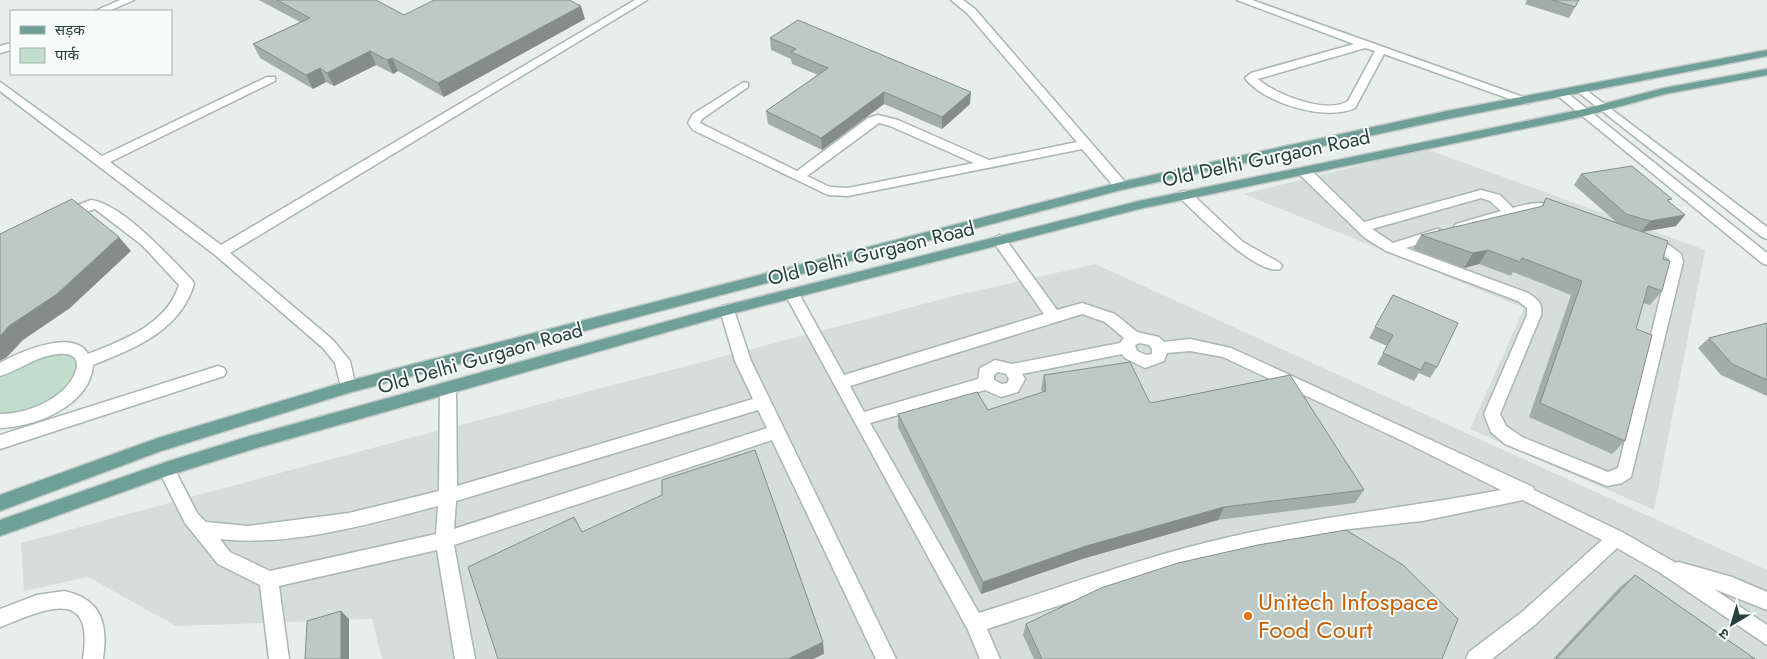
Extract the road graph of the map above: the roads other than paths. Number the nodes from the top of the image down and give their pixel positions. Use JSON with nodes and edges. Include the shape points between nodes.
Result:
{"nodes":[{"id":1,"x":127,"y":0,"type":"edge"},
{"id":2,"x":642,"y":0,"type":"edge"},
{"id":3,"x":956,"y":0,"type":"edge"},
{"id":4,"x":1242,"y":0,"type":"edge"},
{"id":5,"x":102,"y":10,"type":"edge"},
{"id":6,"x":1365,"y":44,"type":"junction"},
{"id":7,"x":1381,"y":50,"type":"junction"},
{"id":8,"x":1767,"y":53,"type":"edge"},
{"id":9,"x":1767,"y":72,"type":"edge"},
{"id":10,"x":271,"y":79,"type":"dead end"},
{"id":11,"x":0,"y":84,"type":"edge"},
{"id":12,"x":744,"y":85,"type":"dead end"},
{"id":13,"x":1582,"y":90,"type":"junction"},
{"id":14,"x":1562,"y":94,"type":"junction"},
{"id":15,"x":1525,"y":101,"type":"junction"},
{"id":16,"x":1606,"y":108,"type":"junction"},
{"id":17,"x":1585,"y":112,"type":"junction"},
{"id":18,"x":1087,"y":144,"type":"junction"},
{"id":19,"x":102,"y":161,"type":"junction"},
{"id":20,"x":988,"y":164,"type":"junction"},
{"id":21,"x":1304,"y":171,"type":"junction"},
{"id":22,"x":797,"y":177,"type":"junction"},
{"id":23,"x":1121,"y":186,"type":"junction"},
{"id":24,"x":1185,"y":195,"type":"junction"},
{"id":25,"x":1510,"y":212,"type":"junction"},
{"id":26,"x":1573,"y":215,"type":"edge"},
{"id":27,"x":52,"y":221,"type":"edge"},
{"id":28,"x":1362,"y":227,"type":"junction"},
{"id":29,"x":1767,"y":234,"type":"edge"},
{"id":30,"x":1635,"y":237,"type":"edge"},
{"id":31,"x":999,"y":240,"type":"junction"},
{"id":32,"x":1391,"y":248,"type":"junction"},
{"id":33,"x":220,"y":252,"type":"junction"},
{"id":34,"x":1767,"y":260,"type":"edge"},
{"id":35,"x":1275,"y":266,"type":"dead end"},
{"id":36,"x":792,"y":294,"type":"junction"},
{"id":37,"x":727,"y":310,"type":"junction"},
{"id":38,"x":1054,"y":317,"type":"junction"},
{"id":39,"x":1130,"y":342,"type":"junction"},
{"id":40,"x":1160,"y":348,"type":"junction"},
{"id":41,"x":85,"y":362,"type":"junction"},
{"id":42,"x":0,"y":370,"type":"edge"},
{"id":43,"x":218,"y":372,"type":"dead end"},
{"id":44,"x":842,"y":382,"type":"junction"},
{"id":45,"x":348,"y":387,"type":"junction"},
{"id":46,"x":448,"y":388,"type":"junction"},
{"id":47,"x":762,"y":402,"type":"junction"},
{"id":48,"x":250,"y":417,"type":"junction"},
{"id":49,"x":860,"y":420,"type":"junction"},
{"id":50,"x":1,"y":424,"type":"edge"},
{"id":51,"x":776,"y":432,"type":"junction"},
{"id":52,"x":0,"y":442,"type":"edge"},
{"id":53,"x":250,"y":443,"type":"junction"},
{"id":54,"x":166,"y":469,"type":"junction"},
{"id":55,"x":1527,"y":492,"type":"junction"},
{"id":56,"x":448,"y":496,"type":"junction"},
{"id":57,"x":0,"y":503,"type":"edge"},
{"id":58,"x":0,"y":528,"type":"edge"},
{"id":59,"x":202,"y":529,"type":"junction"},
{"id":60,"x":1616,"y":538,"type":"junction"},
{"id":61,"x":444,"y":540,"type":"junction"},
{"id":62,"x":1666,"y":566,"type":"junction"},
{"id":63,"x":269,"y":580,"type":"junction"},
{"id":64,"x":1767,"y":601,"type":"edge"},
{"id":65,"x":0,"y":618,"type":"edge"},
{"id":66,"x":975,"y":624,"type":"junction"},
{"id":67,"x":1767,"y":636,"type":"edge"},
{"id":68,"x":93,"y":659,"type":"edge"},
{"id":69,"x":279,"y":659,"type":"edge"},
{"id":70,"x":465,"y":659,"type":"edge"},
{"id":71,"x":886,"y":659,"type":"edge"},
{"id":72,"x":990,"y":659,"type":"edge"},
{"id":73,"x":1476,"y":659,"type":"edge"}],
"edges":[{"from":1,"to":5,"type":"street"},
{"from":2,"to":33,"type":"street"},
{"from":3,"to":18,"type":"street","via":[[971,11]]},
{"from":4,"to":6,"type":"street"},
{"from":6,"to":7,"type":"street"},
{"from":6,"to":7,"type":"street","via":[[1251,78],[1267,91],[1316,108],[1347,107],[1353,103]]},
{"from":7,"to":15,"type":"street"},
{"from":8,"to":13,"type":"main road","name":"Old Delhi Gurgaon Road"},
{"from":9,"to":16,"type":"main road","name":"Old Delhi Gurgaon Road","via":[[1664,91]]},
{"from":10,"to":19,"type":"street"},
{"from":11,"to":19,"type":"street"},
{"from":12,"to":22,"type":"street","via":[[697,117],[696,128]]},
{"from":13,"to":14,"type":"main road","name":"Old Delhi Gurgaon Road"},
{"from":13,"to":16,"type":"street"},
{"from":14,"to":15,"type":"main road","name":"Old Delhi Gurgaon Road"},
{"from":14,"to":17,"type":"street"},
{"from":15,"to":23,"type":"main road","name":"Old Delhi Gurgaon Road"},
{"from":16,"to":17,"type":"main road","name":"Old Delhi Gurgaon Road"},
{"from":16,"to":29,"type":"street"},
{"from":17,"to":21,"type":"main road","name":"Old Delhi Gurgaon Road"},
{"from":17,"to":34,"type":"street"},
{"from":18,"to":20,"type":"street"},
{"from":18,"to":23,"type":"street"},
{"from":19,"to":33,"type":"street"},
{"from":20,"to":22,"type":"street","via":[[848,192],[828,191]]},
{"from":20,"to":22,"type":"street","via":[[894,122],[878,119]]},
{"from":21,"to":24,"type":"main road","name":"Old Delhi Gurgaon Road"},
{"from":21,"to":28,"type":"street"},
{"from":23,"to":45,"type":"main road","name":"Old Delhi Gurgaon Road"},
{"from":24,"to":31,"type":"main road","name":"Old Delhi Gurgaon Road"},
{"from":24,"to":35,"type":"street","via":[[1238,245]]},
{"from":25,"to":26,"type":"street","via":[[1540,206]]},
{"from":25,"to":28,"type":"street","via":[[1495,198],[1481,194]]},
{"from":25,"to":32,"type":"street"},
{"from":27,"to":41,"type":"street","via":[[78,208],[99,205],[147,242],[188,284],[186,296],[167,319],[126,345]]},
{"from":28,"to":32,"type":"street"},
{"from":30,"to":32,"type":"street","via":[[1661,246],[1676,257],[1676,262],[1625,472],[1607,479],[1516,442],[1493,424],[1492,414],[1535,306],[1523,297]]},
{"from":31,"to":36,"type":"main road","name":"Old Delhi Gurgaon Road"},
{"from":31,"to":38,"type":"street"},
{"from":33,"to":45,"type":"street","via":[[337,353]]},
{"from":36,"to":37,"type":"main road","name":"Old Delhi Gurgaon Road"},
{"from":36,"to":44,"type":"street"},
{"from":37,"to":46,"type":"main road","name":"Old Delhi Gurgaon Road"},
{"from":37,"to":47,"type":"street","via":[[743,361]]},
{"from":38,"to":39,"type":"street","via":[[1082,308],[1096,311],[1110,318]]},
{"from":38,"to":44,"type":"street"},
{"from":39,"to":40,"type":"street","via":[[1149,338]]},
{"from":39,"to":40,"type":"street","via":[[1134,358],[1145,362],[1159,357]]},
{"from":39,"to":49,"type":"street","via":[[1012,370],[1001,366],[990,368],[984,377],[986,383]]},
{"from":40,"to":55,"type":"street","via":[[1190,345],[1233,354]]},
{"from":41,"to":42,"type":"street","via":[[78,353],[64,348],[22,357]]},
{"from":41,"to":50,"type":"street","via":[[85,374],[62,401]]},
{"from":43,"to":52,"type":"street"},
{"from":44,"to":49,"type":"street"},
{"from":45,"to":48,"type":"main road","name":"Old Delhi Gurgaon Road"},
{"from":46,"to":53,"type":"main road","name":"Old Delhi Gurgaon Road"},
{"from":46,"to":56,"type":"street"},
{"from":47,"to":51,"type":"street"},
{"from":47,"to":56,"type":"street"},
{"from":48,"to":53,"type":"main road"},
{"from":48,"to":57,"type":"main road","name":"Old Delhi Gurgaon Road","via":[[158,446]]},
{"from":49,"to":66,"type":"street"},
{"from":51,"to":61,"type":"street"},
{"from":51,"to":71,"type":"street"},
{"from":53,"to":54,"type":"main road","name":"Old Delhi Gurgaon Road"},
{"from":54,"to":58,"type":"main road","name":"Old Delhi Gurgaon Road"},
{"from":54,"to":59,"type":"street","via":[[191,518]]},
{"from":55,"to":60,"type":"street"},
{"from":55,"to":66,"type":"street","via":[[1422,513],[1349,521],[1189,555]]},
{"from":56,"to":59,"type":"street","via":[[349,521],[298,529],[248,534]]},
{"from":56,"to":61,"type":"street"},
{"from":59,"to":63,"type":"street","via":[[224,558]]},
{"from":60,"to":62,"type":"street"},
{"from":60,"to":73,"type":"street","via":[[1528,618]]},
{"from":61,"to":63,"type":"street"},
{"from":61,"to":70,"type":"street"},
{"from":62,"to":64,"type":"street","via":[[1732,586]]},
{"from":62,"to":67,"type":"street"},
{"from":63,"to":69,"type":"street"},
{"from":65,"to":68,"type":"street","via":[[45,601],[67,599],[82,605],[90,615],[96,634]]},
{"from":66,"to":72,"type":"street"}]}
